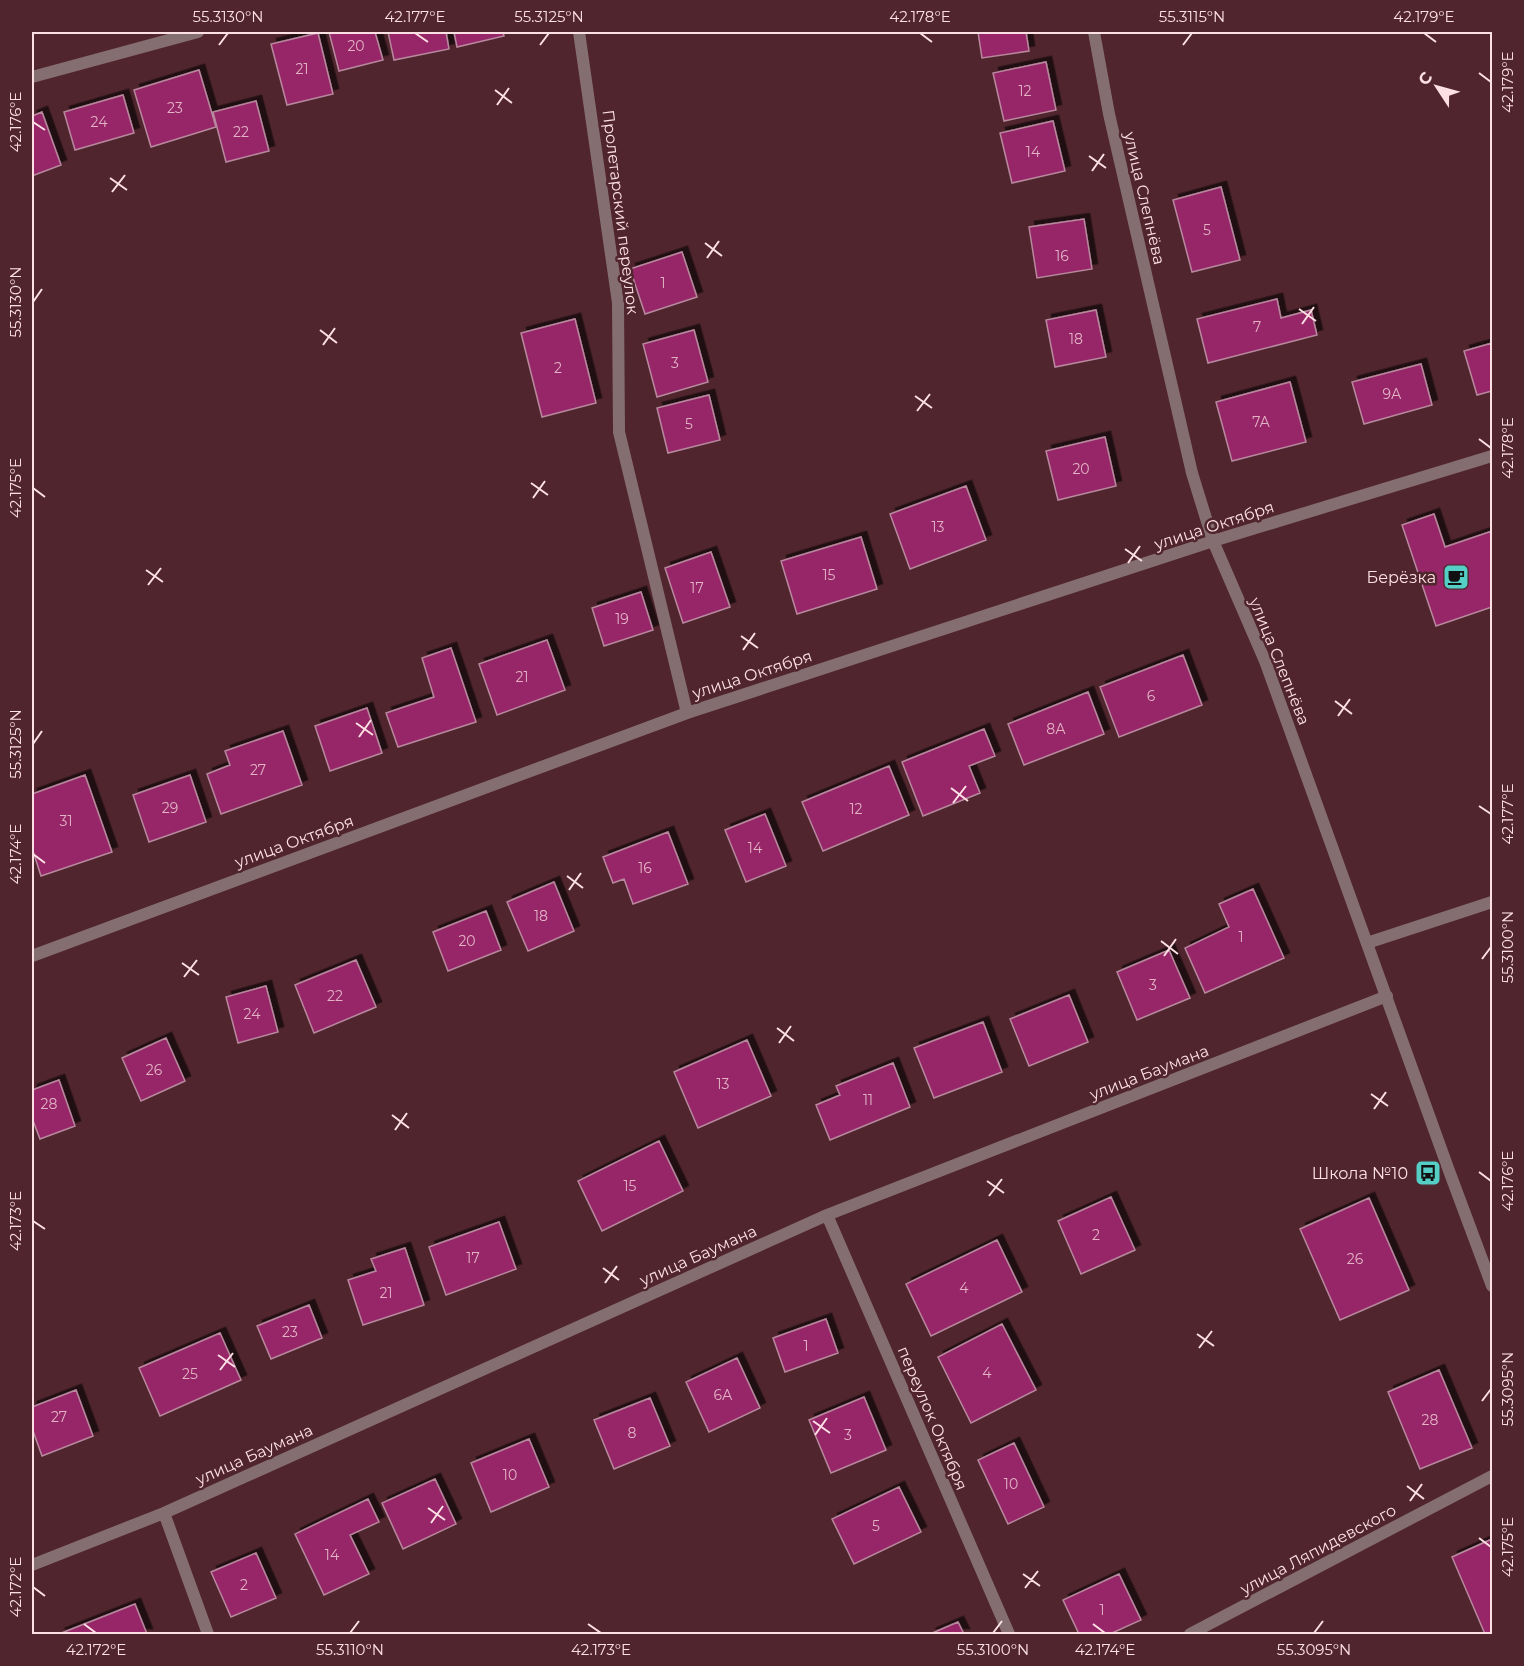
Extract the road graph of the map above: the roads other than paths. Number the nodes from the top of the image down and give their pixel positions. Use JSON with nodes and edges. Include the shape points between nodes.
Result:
{"nodes":[{"id":1,"x":198,"y":32,"type":"edge"},
{"id":2,"x":579,"y":32,"type":"edge"},
{"id":3,"x":1094,"y":32,"type":"edge"},
{"id":4,"x":32,"y":77,"type":"edge"},
{"id":5,"x":1492,"y":456,"type":"edge"},
{"id":6,"x":1214,"y":541,"type":"junction"},
{"id":7,"x":687,"y":713,"type":"junction"},
{"id":8,"x":1492,"y":902,"type":"edge"},
{"id":9,"x":1367,"y":942,"type":"junction"},
{"id":10,"x":32,"y":956,"type":"edge"},
{"id":11,"x":1387,"y":996,"type":"junction"},
{"id":12,"x":827,"y":1215,"type":"junction"},
{"id":13,"x":1492,"y":1286,"type":"edge"},
{"id":14,"x":1492,"y":1476,"type":"edge"},
{"id":15,"x":164,"y":1513,"type":"junction"},
{"id":16,"x":32,"y":1565,"type":"edge"},
{"id":17,"x":208,"y":1635,"type":"edge"},
{"id":18,"x":1008,"y":1635,"type":"edge"},
{"id":19,"x":1190,"y":1635,"type":"edge"}],
"edges":[{"from":1,"to":4,"type":"street"},
{"from":2,"to":7,"type":"street","name":"Пролетарский переулок","via":[[618,303],[619,432]]},
{"from":3,"to":6,"type":"street","name":"улица Слепнёва","via":[[1109,114],[1192,474]]},
{"from":5,"to":6,"type":"street","name":"улица Октября"},
{"from":6,"to":7,"type":"street","name":"улица Октября"},
{"from":6,"to":9,"type":"street","name":"улица Слепнёва","via":[[1265,661]]},
{"from":7,"to":10,"type":"street","name":"улица Октября"},
{"from":8,"to":9,"type":"street"},
{"from":9,"to":11,"type":"street","name":"улица Слепнёва"},
{"from":11,"to":12,"type":"street","name":"улица Баумана"},
{"from":11,"to":13,"type":"street","name":"улица Слепнёва"},
{"from":12,"to":15,"type":"street","name":"улица Баумана"},
{"from":12,"to":18,"type":"street","name":"переулок Октября"},
{"from":14,"to":19,"type":"street","name":"улица Ляпидевского"},
{"from":15,"to":16,"type":"street","name":"улица Баумана"},
{"from":15,"to":17,"type":"street"}]}
